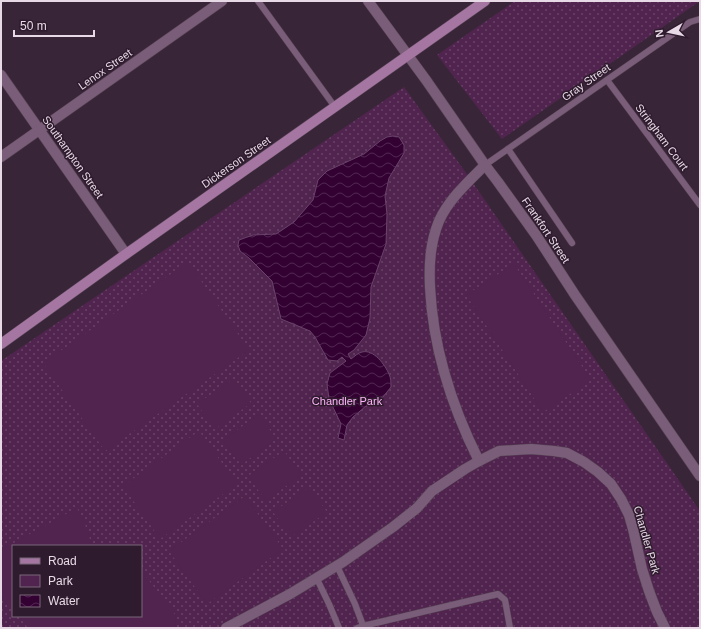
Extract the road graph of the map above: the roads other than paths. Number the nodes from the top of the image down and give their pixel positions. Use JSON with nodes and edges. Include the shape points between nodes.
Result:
{"nodes":[{"id":1,"x":222,"y":1,"type":"edge"},
{"id":2,"x":258,"y":1,"type":"edge"},
{"id":3,"x":368,"y":1,"type":"edge"},
{"id":4,"x":478,"y":3,"type":"edge"},
{"id":5,"x":700,"y":19,"type":"edge"},
{"id":6,"x":408,"y":55,"type":"junction"},
{"id":7,"x":1,"y":74,"type":"edge"},
{"id":8,"x":607,"y":80,"type":"junction"},
{"id":9,"x":335,"y":107,"type":"junction"},
{"id":10,"x":40,"y":130,"type":"junction"},
{"id":11,"x":508,"y":149,"type":"junction"},
{"id":12,"x":1,"y":157,"type":"edge"},
{"id":13,"x":485,"y":165,"type":"junction"},
{"id":14,"x":700,"y":205,"type":"edge"},
{"id":15,"x":572,"y":243,"type":"dead end"},
{"id":16,"x":126,"y":254,"type":"junction"},
{"id":17,"x":1,"y":344,"type":"edge"},
{"id":18,"x":479,"y":461,"type":"junction"},
{"id":19,"x":700,"y":476,"type":"edge"},
{"id":20,"x":337,"y":566,"type":"junction"},
{"id":21,"x":317,"y":579,"type":"junction"},
{"id":22,"x":361,"y":627,"type":"edge"},
{"id":23,"x":226,"y":628,"type":"edge"},
{"id":24,"x":339,"y":628,"type":"edge"},
{"id":25,"x":510,"y":628,"type":"edge"},
{"id":26,"x":665,"y":628,"type":"edge"}],
"edges":[{"from":1,"to":10,"type":"street","name":"Lenox Street"},
{"from":2,"to":9,"type":"lane"},
{"from":3,"to":6,"type":"street","name":"Frankfort Street"},
{"from":4,"to":6,"type":"street","name":"Dickerson Street"},
{"from":5,"to":8,"type":"lane","name":"Gray Street","via":[[690,22]]},
{"from":6,"to":9,"type":"street","name":"Dickerson Street"},
{"from":6,"to":13,"type":"street","name":"Frankfort Street"},
{"from":7,"to":10,"type":"street","name":"Southampton Street"},
{"from":8,"to":11,"type":"lane","name":"Gray Street"},
{"from":8,"to":14,"type":"lane","name":"Stringham Court"},
{"from":9,"to":16,"type":"street","name":"Dickerson Street"},
{"from":10,"to":12,"type":"street","name":"Lenox Street"},
{"from":10,"to":16,"type":"street","name":"Southampton Street"},
{"from":11,"to":13,"type":"lane","name":"Gray Street"},
{"from":11,"to":15,"type":"lane"},
{"from":13,"to":18,"type":"street","via":[[446,208],[434,235],[429,265],[433,317],[442,367],[450,395]]},
{"from":13,"to":19,"type":"street","name":"Frankfort Street","via":[[536,235]]},
{"from":16,"to":17,"type":"street","name":"Dickerson Street"},
{"from":18,"to":20,"type":"street","name":"Chandler Park","via":[[432,491],[417,508],[393,527]]},
{"from":18,"to":26,"type":"street","name":"Chandler Park","via":[[499,452],[531,449],[554,451],[584,462],[598,472],[611,484],[629,515],[649,591]]},
{"from":20,"to":21,"type":"street","name":"Chandler Park"},
{"from":20,"to":22,"type":"lane","via":[[355,604]]},
{"from":21,"to":23,"type":"street","name":"Chandler Park"},
{"from":21,"to":24,"type":"lane"},
{"from":22,"to":25,"type":"lane","via":[[498,594],[505,600]]}]}
